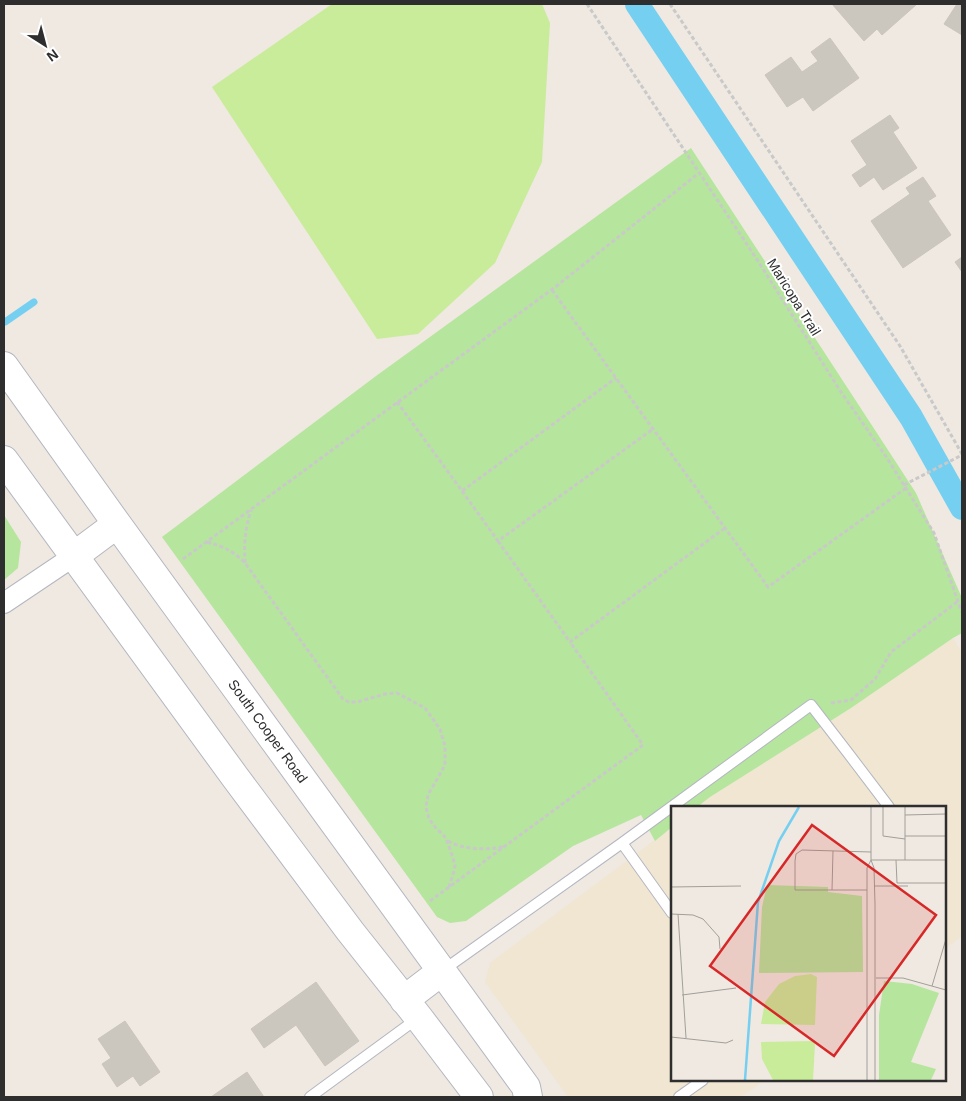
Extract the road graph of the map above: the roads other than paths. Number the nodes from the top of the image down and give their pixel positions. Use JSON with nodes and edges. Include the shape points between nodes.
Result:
{"nodes":[{"id":1,"x":4,"y":366,"type":"edge"},
{"id":2,"x":4,"y":460,"type":"edge"},
{"id":3,"x":117,"y":524,"type":"junction"},
{"id":4,"x":74,"y":556,"type":"junction"},
{"id":5,"x":4,"y":603,"type":"edge"},
{"id":6,"x":673,"y":806,"type":"edge"},
{"id":7,"x":887,"y":806,"type":"edge"},
{"id":8,"x":671,"y":807,"type":"edge"},
{"id":9,"x":622,"y":843,"type":"junction"},
{"id":10,"x":671,"y":912,"type":"edge"},
{"id":11,"x":442,"y":971,"type":"junction"},
{"id":12,"x":411,"y":1009,"type":"junction"},
{"id":13,"x":702,"y":1081,"type":"edge"},
{"id":14,"x":310,"y":1097,"type":"edge"},
{"id":15,"x":479,"y":1097,"type":"edge"},
{"id":16,"x":528,"y":1097,"type":"edge"},
{"id":17,"x":679,"y":1097,"type":"edge"}],
"edges":[{"from":1,"to":3,"type":"main road","name":"South Cooper Road"},
{"from":2,"to":4,"type":"main road"},
{"from":3,"to":4,"type":"main road"},
{"from":3,"to":11,"type":"main road","name":"South Cooper Road"},
{"from":4,"to":5,"type":"street"},
{"from":4,"to":12,"type":"main road"},
{"from":6,"to":7,"type":"lane","via":[[811,705]]},
{"from":8,"to":9,"type":"lane"},
{"from":9,"to":10,"type":"lane"},
{"from":9,"to":11,"type":"lane"},
{"from":11,"to":12,"type":"main road"},
{"from":11,"to":16,"type":"main road","name":"South Cooper Road","via":[[526,1087]]},
{"from":12,"to":14,"type":"lane"},
{"from":12,"to":15,"type":"main road"},
{"from":13,"to":17,"type":"lane"}]}
